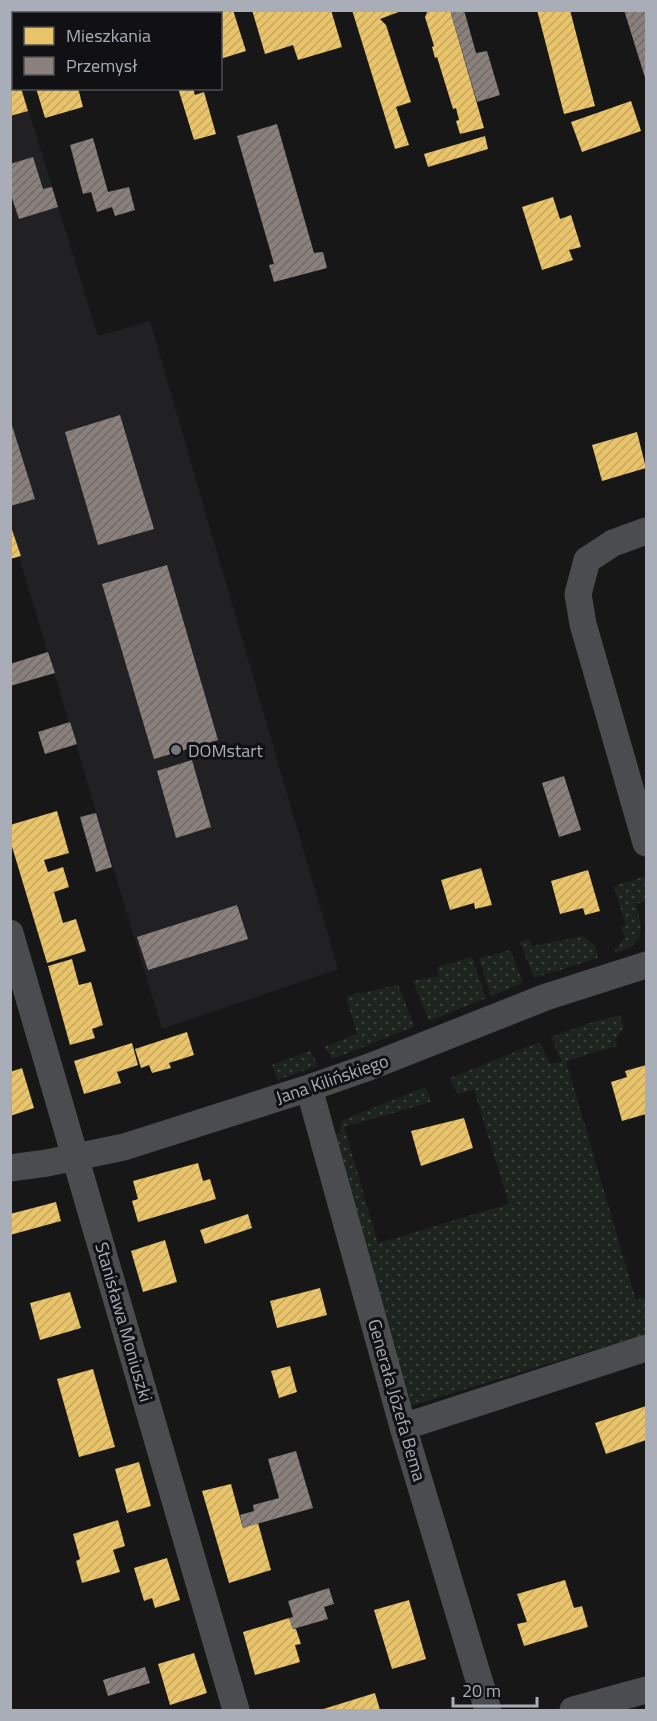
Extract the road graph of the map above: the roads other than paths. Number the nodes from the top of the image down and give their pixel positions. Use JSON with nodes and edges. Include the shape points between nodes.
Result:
{"nodes":[{"id":1,"x":646,"y":531,"type":"edge"},
{"id":2,"x":646,"y":843,"type":"edge"},
{"id":3,"x":10,"y":933,"type":"edge"},
{"id":4,"x":646,"y":965,"type":"edge"},
{"id":5,"x":309,"y":1088,"type":"junction"},
{"id":6,"x":76,"y":1157,"type":"junction"},
{"id":7,"x":10,"y":1168,"type":"edge"},
{"id":8,"x":646,"y":1348,"type":"edge"},
{"id":9,"x":403,"y":1427,"type":"junction"},
{"id":10,"x":646,"y":1689,"type":"edge"},
{"id":11,"x":236,"y":1710,"type":"edge"},
{"id":12,"x":488,"y":1710,"type":"edge"},
{"id":13,"x":573,"y":1710,"type":"edge"}],
"edges":[{"from":1,"to":2,"type":"street","via":[[613,543],[587,561],[578,594],[583,624]]},
{"from":3,"to":6,"type":"street","name":"Stanisława Moniuszki"},
{"from":4,"to":5,"type":"street","name":"Jana Kilińskiego","via":[[546,997]]},
{"from":5,"to":6,"type":"street","name":"Jana Kilińskiego","via":[[124,1147]]},
{"from":5,"to":9,"type":"street","name":"Generała Józefa Bema"},
{"from":6,"to":7,"type":"street","name":"Jana Kilińskiego"},
{"from":6,"to":11,"type":"street","name":"Stanisława Moniuszki"},
{"from":8,"to":9,"type":"street"},
{"from":9,"to":12,"type":"street","name":"Generała Józefa Bema"},
{"from":10,"to":13,"type":"street"}]}
